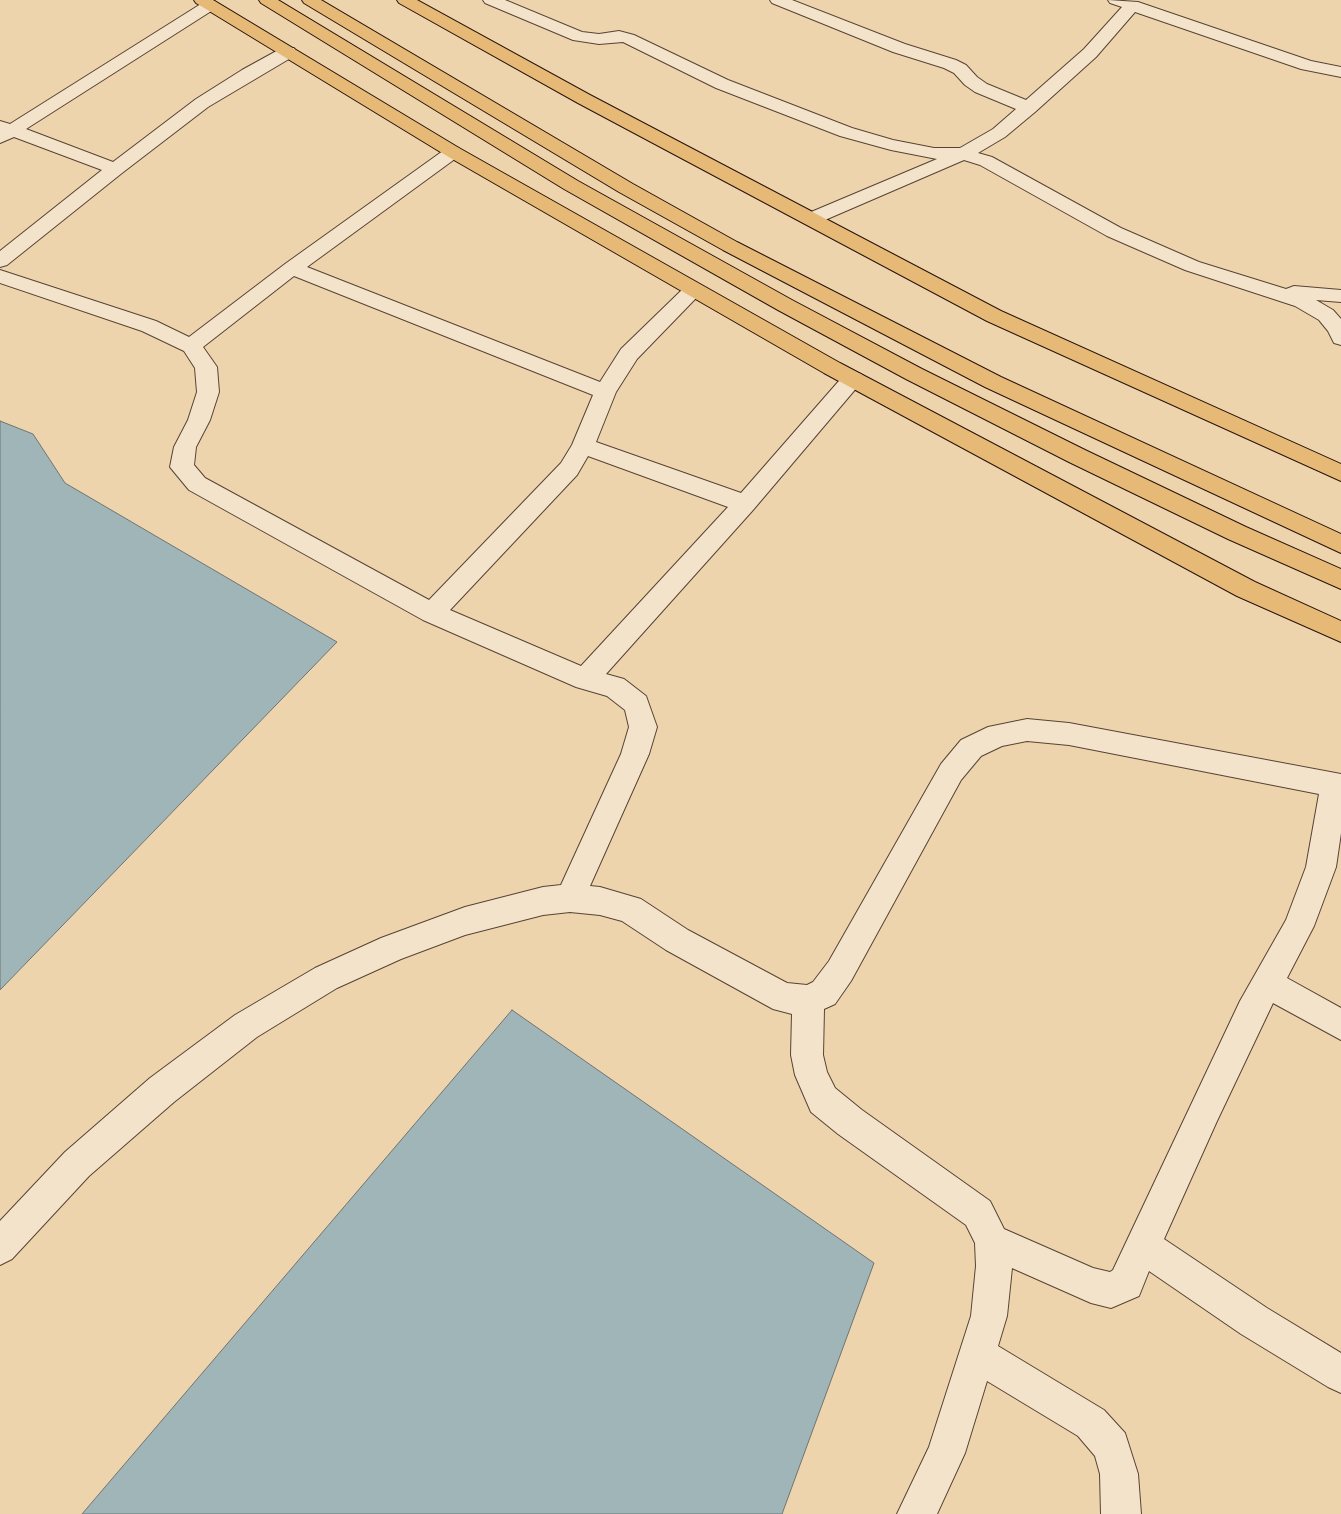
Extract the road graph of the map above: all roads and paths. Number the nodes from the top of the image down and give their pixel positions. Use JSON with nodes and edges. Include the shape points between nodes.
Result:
{"nodes":[{"id":1,"x":268,"y":0,"type":"edge"},
{"id":2,"x":310,"y":0,"type":"edge"},
{"id":3,"x":405,"y":0,"type":"edge"},
{"id":4,"x":491,"y":0,"type":"edge"},
{"id":5,"x":778,"y":0,"type":"edge"},
{"id":6,"x":206,"y":3,"type":"edge"},
{"id":7,"x":1124,"y":3,"type":"edge"},
{"id":8,"x":288,"y":52,"type":"junction"},
{"id":9,"x":1341,"y":72,"type":"edge"},
{"id":10,"x":1029,"y":108,"type":"junction"},
{"id":11,"x":4,"y":132,"type":"edge"},
{"id":12,"x":453,"y":152,"type":"junction"},
{"id":13,"x":963,"y":154,"type":"junction"},
{"id":14,"x":115,"y":169,"type":"junction"},
{"id":15,"x":811,"y":219,"type":"junction"},
{"id":16,"x":0,"y":261,"type":"edge"},
{"id":17,"x":292,"y":268,"type":"junction"},
{"id":18,"x":0,"y":276,"type":"edge"},
{"id":19,"x":694,"y":289,"type":"junction"},
{"id":20,"x":1265,"y":289,"type":"junction"},
{"id":21,"x":1341,"y":296,"type":"edge"},
{"id":22,"x":1341,"y":338,"type":"edge"},
{"id":23,"x":191,"y":346,"type":"junction"},
{"id":24,"x":853,"y":379,"type":"junction"},
{"id":25,"x":605,"y":392,"type":"junction"},
{"id":26,"x":583,"y":446,"type":"junction"},
{"id":27,"x":1341,"y":472,"type":"edge"},
{"id":28,"x":745,"y":504,"type":"junction"},
{"id":29,"x":1341,"y":544,"type":"edge"},
{"id":30,"x":1341,"y":580,"type":"edge"},
{"id":31,"x":432,"y":612,"type":"junction"},
{"id":32,"x":1341,"y":632,"type":"edge"},
{"id":33,"x":585,"y":679,"type":"junction"},
{"id":34,"x":1338,"y":785,"type":"edge"},
{"id":35,"x":570,"y":898,"type":"junction"},
{"id":36,"x":1266,"y":983,"type":"junction"},
{"id":37,"x":808,"y":1000,"type":"junction"},
{"id":38,"x":1341,"y":1025,"type":"edge"},
{"id":39,"x":992,"y":1242,"type":"junction"},
{"id":40,"x":1142,"y":1246,"type":"junction"},
{"id":41,"x":0,"y":1247,"type":"edge"},
{"id":42,"x":977,"y":1354,"type":"junction"},
{"id":43,"x":1341,"y":1374,"type":"edge"},
{"id":44,"x":917,"y":1514,"type":"edge"},
{"id":45,"x":1121,"y":1514,"type":"edge"}],
"edges":[{"from":1,"to":30,"type":"main road","via":[[571,185],[777,301],[1068,451]]},
{"from":2,"to":29,"type":"main road","via":[[626,188],[730,246],[993,382]]},
{"from":3,"to":15,"type":"main road"},
{"from":4,"to":13,"type":"street","via":[[579,37],[628,38],[722,84],[846,132],[891,146]]},
{"from":5,"to":10,"type":"street","via":[[899,48],[950,64],[981,88]]},
{"from":6,"to":8,"type":"main road"},
{"from":6,"to":11,"type":"street"},
{"from":7,"to":9,"type":"street","via":[[1290,59]]},
{"from":7,"to":10,"type":"street","via":[[1090,53]]},
{"from":8,"to":12,"type":"main road"},
{"from":8,"to":14,"type":"street","via":[[202,103]]},
{"from":10,"to":13,"type":"street","via":[[999,133]]},
{"from":11,"to":14,"type":"street"},
{"from":12,"to":17,"type":"street"},
{"from":12,"to":19,"type":"main road"},
{"from":13,"to":15,"type":"street"},
{"from":13,"to":20,"type":"street","via":[[986,161],[1131,240],[1192,266]]},
{"from":14,"to":16,"type":"street"},
{"from":15,"to":27,"type":"main road","via":[[994,316]]},
{"from":17,"to":23,"type":"street"},
{"from":17,"to":25,"type":"street"},
{"from":18,"to":23,"type":"street","via":[[149,326]]},
{"from":19,"to":24,"type":"main road"},
{"from":19,"to":25,"type":"street","via":[[629,354]]},
{"from":20,"to":21,"type":"street"},
{"from":20,"to":22,"type":"street","via":[[1302,301],[1326,315]]},
{"from":23,"to":31,"type":"street","via":[[206,367],[208,392],[199,420],[185,446],[182,467],[197,484]]},
{"from":24,"to":28,"type":"street"},
{"from":24,"to":32,"type":"main road","via":[[1246,589]]},
{"from":25,"to":26,"type":"street"},
{"from":26,"to":28,"type":"street"},
{"from":26,"to":31,"type":"street","via":[[569,469]]},
{"from":28,"to":33,"type":"street"},
{"from":31,"to":33,"type":"street"},
{"from":33,"to":35,"type":"street","via":[[615,687],[637,704],[643,727]]},
{"from":34,"to":36,"type":"street","via":[[1321,867],[1299,926]]},
{"from":34,"to":37,"type":"street","via":[[1069,734],[1026,730],[998,735],[971,748],[951,772],[840,971],[824,993]]},
{"from":35,"to":37,"type":"street","via":[[630,909],[677,940],[784,998]]},
{"from":35,"to":41,"type":"street","via":[[543,900],[465,921],[392,948],[326,978],[246,1026],[162,1090],[77,1164]]},
{"from":36,"to":38,"type":"street"},
{"from":36,"to":40,"type":"street"},
{"from":37,"to":39,"type":"street","via":[[808,1055],[811,1075],[823,1100],[978,1213]]},
{"from":39,"to":40,"type":"street","via":[[1091,1285],[1111,1290],[1126,1283]]},
{"from":39,"to":42,"type":"street","via":[[994,1266],[989,1316]]},
{"from":40,"to":43,"type":"street"},
{"from":42,"to":44,"type":"street","via":[[946,1454]]},
{"from":42,"to":45,"type":"street","via":[[1091,1423],[1112,1446],[1119,1474]]}]}
